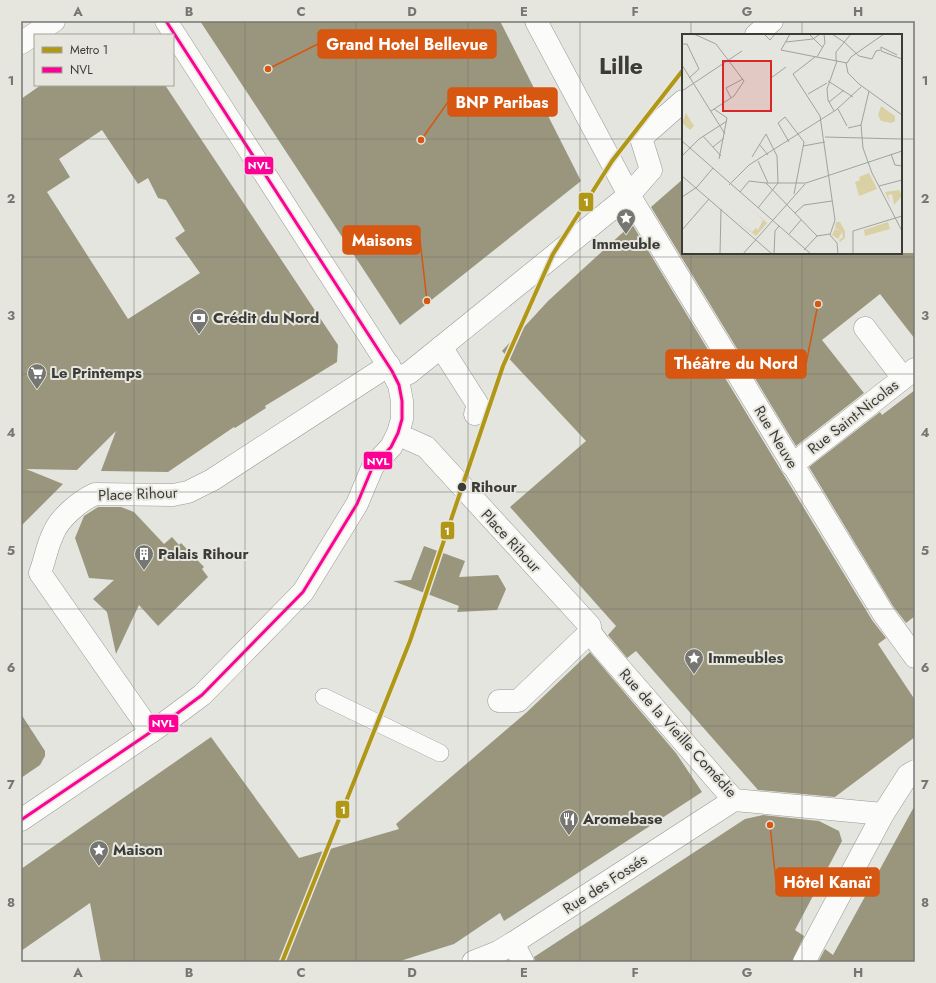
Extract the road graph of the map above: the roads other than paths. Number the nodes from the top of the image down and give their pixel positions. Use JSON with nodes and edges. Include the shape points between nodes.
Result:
{"nodes":[{"id":1,"x":54,"y":21,"type":"edge"},
{"id":2,"x":166,"y":21,"type":"edge"},
{"id":3,"x":536,"y":21,"type":"edge"},
{"id":4,"x":772,"y":21,"type":"edge"},
{"id":5,"x":34,"y":34,"type":"edge"},
{"id":6,"x":34,"y":34,"type":"edge"},
{"id":7,"x":757,"y":34,"type":"edge"},
{"id":8,"x":21,"y":43,"type":"edge"},
{"id":9,"x":682,"y":102,"type":"edge"},
{"id":10,"x":629,"y":195,"type":"junction"},
{"id":11,"x":865,"y":328,"type":"dead end"},
{"id":12,"x":441,"y":347,"type":"junction"},
{"id":13,"x":392,"y":372,"type":"junction"},
{"id":14,"x":909,"y":373,"type":"edge"},
{"id":15,"x":475,"y":414,"type":"dead end"},
{"id":16,"x":408,"y":439,"type":"dead end"},
{"id":17,"x":792,"y":465,"type":"junction"},
{"id":18,"x":596,"y":639,"type":"junction"},
{"id":19,"x":915,"y":657,"type":"edge"},
{"id":20,"x":324,"y":697,"type":"dead end"},
{"id":21,"x":499,"y":701,"type":"dead end"},
{"id":22,"x":151,"y":732,"type":"junction"},
{"id":23,"x":440,"y":753,"type":"dead end"},
{"id":24,"x":915,"y":771,"type":"edge"},
{"id":25,"x":734,"y":800,"type":"junction"},
{"id":26,"x":883,"y":814,"type":"junction"},
{"id":27,"x":21,"y":820,"type":"edge"},
{"id":28,"x":518,"y":953,"type":"edge"},
{"id":29,"x":473,"y":962,"type":"edge"},
{"id":30,"x":804,"y":962,"type":"edge"}],
"edges":[{"from":1,"to":6,"type":"street"},
{"from":2,"to":13,"type":"street"},
{"from":3,"to":10,"type":"street","name":"Rue Neuve"},
{"from":4,"to":7,"type":"street"},
{"from":5,"to":8,"type":"street"},
{"from":9,"to":10,"type":"street","name":"Place Rihour","via":[[641,138],[651,170]]},
{"from":10,"to":12,"type":"street","name":"Place Rihour"},
{"from":10,"to":17,"type":"street","name":"Rue Neuve"},
{"from":11,"to":14,"type":"street"},
{"from":12,"to":13,"type":"street","name":"Place Rihour","via":[[409,373]]},
{"from":12,"to":15,"type":"street","via":[[478,405]]},
{"from":13,"to":22,"type":"street","via":[[402,401],[402,419],[398,433],[373,466],[361,496],[303,592],[202,695]]},
{"from":13,"to":22,"type":"street","name":"Place Rihour","via":[[197,488],[173,495],[95,494],[86,498],[57,525],[40,573]]},
{"from":14,"to":17,"type":"street","name":"Rue Saint-Nicolas"},
{"from":16,"to":18,"type":"street","name":"Place Rihour","via":[[426,448],[590,626]]},
{"from":17,"to":19,"type":"street","name":"Rue Neuve","via":[[883,613]]},
{"from":18,"to":21,"type":"street","via":[[518,701]]},
{"from":18,"to":25,"type":"street","name":"Rue de la Vieille Comédie"},
{"from":20,"to":23,"type":"lane"},
{"from":22,"to":27,"type":"street"},
{"from":24,"to":26,"type":"street","via":[[908,775]]},
{"from":25,"to":26,"type":"street","name":"Rue de la Vieille Comédie"},
{"from":25,"to":28,"type":"street","name":"Rue des Fossés"},
{"from":26,"to":30,"type":"street"},
{"from":28,"to":29,"type":"street","name":"Rue des Fossés","via":[[498,952]]}]}
